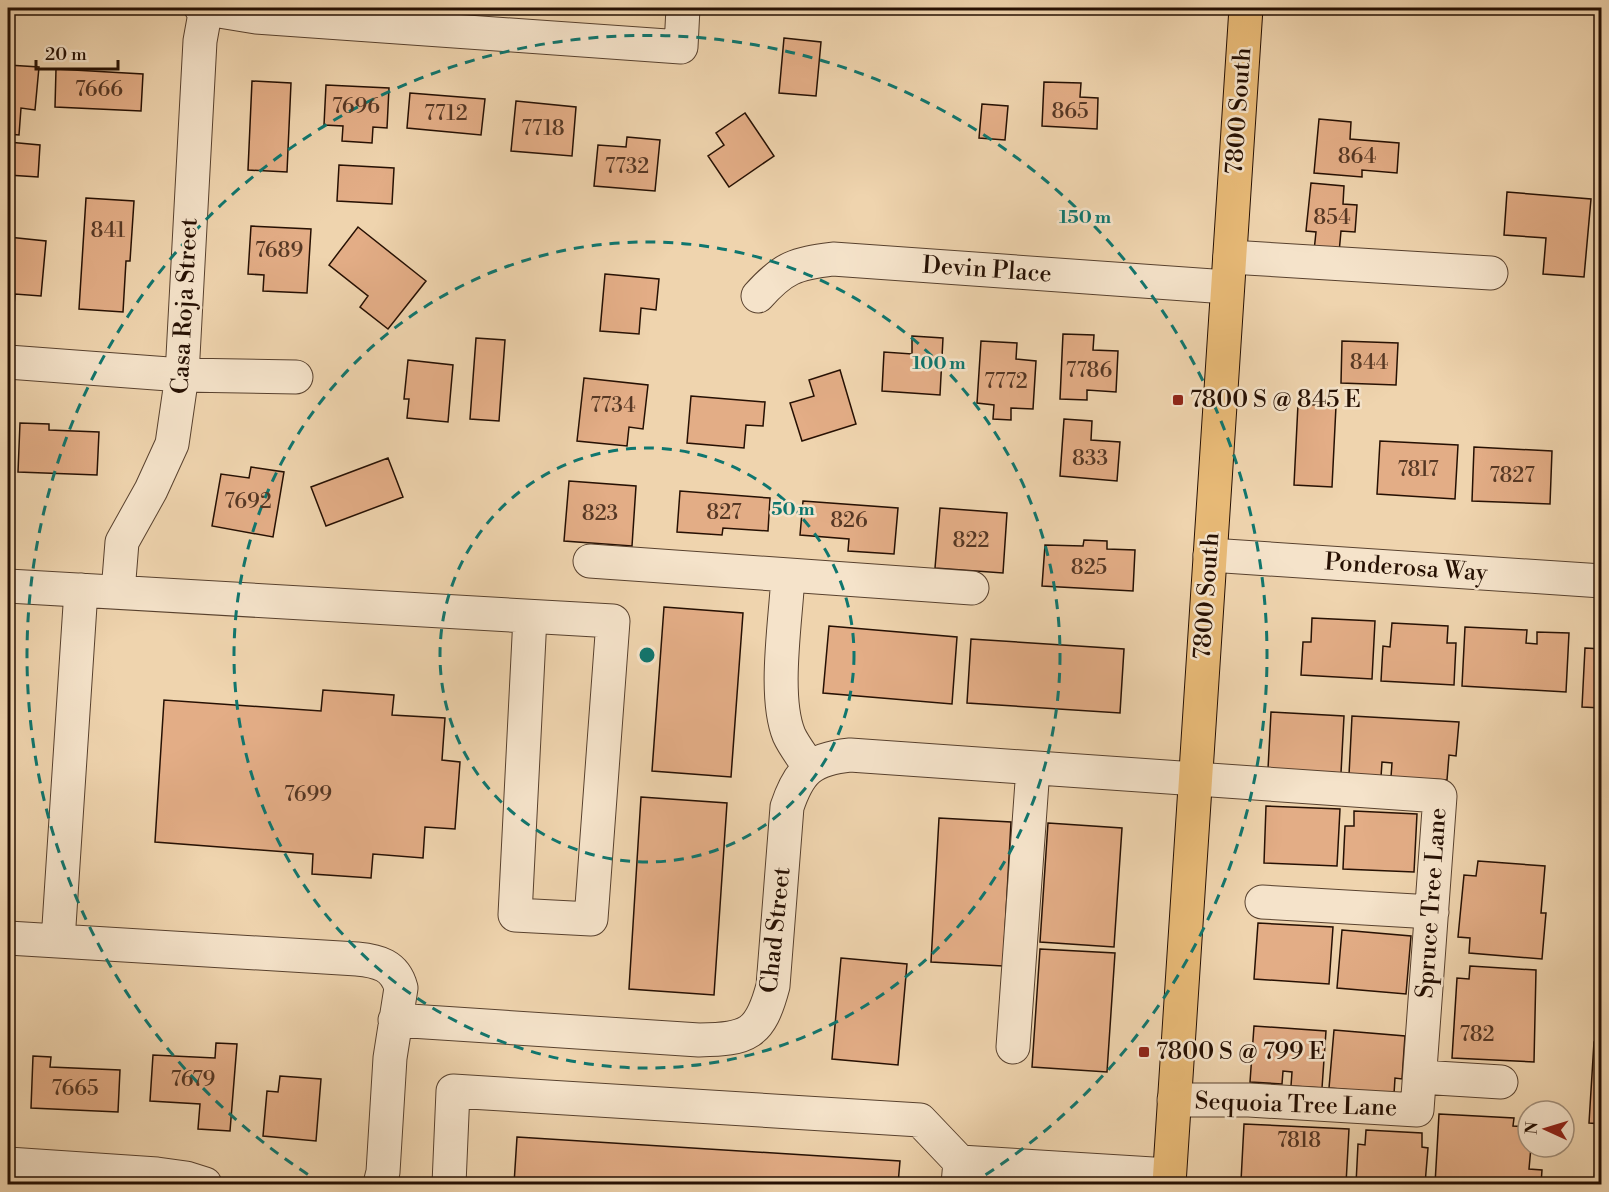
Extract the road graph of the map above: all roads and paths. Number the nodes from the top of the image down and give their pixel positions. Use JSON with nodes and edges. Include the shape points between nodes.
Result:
{"nodes":[{"id":1,"x":201,"y":8,"type":"edge"},
{"id":2,"x":206,"y":8,"type":"edge"},
{"id":3,"x":683,"y":8,"type":"edge"},
{"id":4,"x":1246,"y":8,"type":"edge"},
{"id":5,"x":1228,"y":272,"type":"junction"},
{"id":6,"x":1491,"y":273,"type":"dead end"},
{"id":7,"x":758,"y":296,"type":"dead end"},
{"id":8,"x":8,"y":362,"type":"edge"},
{"id":9,"x":182,"y":375,"type":"junction"},
{"id":10,"x":296,"y":377,"type":"dead end"},
{"id":11,"x":1210,"y":555,"type":"junction"},
{"id":12,"x":590,"y":561,"type":"dead end"},
{"id":13,"x":789,"y":575,"type":"junction"},
{"id":14,"x":1602,"y":581,"type":"edge"},
{"id":15,"x":8,"y":586,"type":"edge"},
{"id":16,"x":972,"y":588,"type":"dead end"},
{"id":17,"x":81,"y":590,"type":"junction"},
{"id":18,"x":118,"y":592,"type":"junction"},
{"id":19,"x":530,"y":616,"type":"junction"},
{"id":20,"x":809,"y":766,"type":"junction"},
{"id":21,"x":1033,"y":768,"type":"junction"},
{"id":22,"x":1195,"y":779,"type":"junction"},
{"id":23,"x":1262,"y":902,"type":"dead end"},
{"id":24,"x":1432,"y":912,"type":"junction"},
{"id":25,"x":8,"y":938,"type":"edge"},
{"id":26,"x":58,"y":941,"type":"junction"},
{"id":27,"x":395,"y":1020,"type":"junction"},
{"id":28,"x":1013,"y":1047,"type":"dead end"},
{"id":29,"x":1420,"y":1077,"type":"junction"},
{"id":30,"x":1501,"y":1082,"type":"dead end"},
{"id":31,"x":1174,"y":1100,"type":"junction"},
{"id":32,"x":1418,"y":1110,"type":"joint"},
{"id":33,"x":8,"y":1164,"type":"edge"},
{"id":34,"x":959,"y":1174,"type":"edge"},
{"id":35,"x":1036,"y":1176,"type":"edge"},
{"id":36,"x":1169,"y":1180,"type":"edge"},
{"id":37,"x":205,"y":1185,"type":"edge"},
{"id":38,"x":380,"y":1185,"type":"edge"},
{"id":39,"x":449,"y":1185,"type":"edge"}],
"edges":[{"from":1,"to":2,"type":"street"},
{"from":2,"to":3,"type":"street","via":[[256,17],[681,47]]},
{"from":2,"to":9,"type":"street","name":"Casa Roja Street","via":[[200,41]]},
{"from":4,"to":5,"type":"main road","name":"7800 South"},
{"from":5,"to":6,"type":"street","name":"Devin Place"},
{"from":5,"to":7,"type":"street","name":"Devin Place","via":[[833,259],[803,263],[776,276]]},
{"from":5,"to":11,"type":"main road","name":"7800 South"},
{"from":8,"to":9,"type":"street"},
{"from":9,"to":10,"type":"street"},
{"from":9,"to":18,"type":"street","name":"Casa Roja Street","via":[[172,444],[122,542]]},
{"from":11,"to":14,"type":"street","name":"Ponderosa Way"},
{"from":11,"to":22,"type":"main road","name":"7800 South"},
{"from":12,"to":13,"type":"street"},
{"from":13,"to":16,"type":"street"},
{"from":13,"to":20,"type":"street","via":[[781,687],[783,712],[790,736]]},
{"from":15,"to":17,"type":"street"},
{"from":17,"to":18,"type":"street"},
{"from":17,"to":26,"type":"street"},
{"from":18,"to":19,"type":"street"},
{"from":19,"to":19,"type":"street","via":[[613,621],[591,919],[515,915]]},
{"from":20,"to":21,"type":"street","via":[[829,757],[849,755]]},
{"from":20,"to":27,"type":"street","name":"Chad Street","via":[[794,786],[788,807],[773,986],[766,1012],[752,1030],[731,1040],[699,1040]]},
{"from":21,"to":22,"type":"street"},
{"from":21,"to":28,"type":"street"},
{"from":22,"to":24,"type":"street","name":"Spruce Tree Lane","via":[[1440,796]]},
{"from":22,"to":31,"type":"main road","name":"7800 South"},
{"from":23,"to":24,"type":"street"},
{"from":24,"to":29,"type":"street","name":"Spruce Tree Lane"},
{"from":25,"to":26,"type":"street"},
{"from":26,"to":27,"type":"street","via":[[372,961],[398,976],[401,988]]},
{"from":27,"to":38,"type":"street"},
{"from":29,"to":30,"type":"street","name":"Sequoia Tree Lane"},
{"from":29,"to":32,"type":"street","name":"Spruce Tree Lane"},
{"from":31,"to":32,"type":"street","name":"Sequoia Tree Lane","via":[[1249,1100]]},
{"from":31,"to":36,"type":"main road","name":"7800 South"},
{"from":33,"to":37,"type":"street","via":[[157,1174]]},
{"from":34,"to":35,"type":"street"},
{"from":34,"to":39,"type":"street","via":[[920,1120],[453,1091]]},
{"from":35,"to":36,"type":"street"}]}
